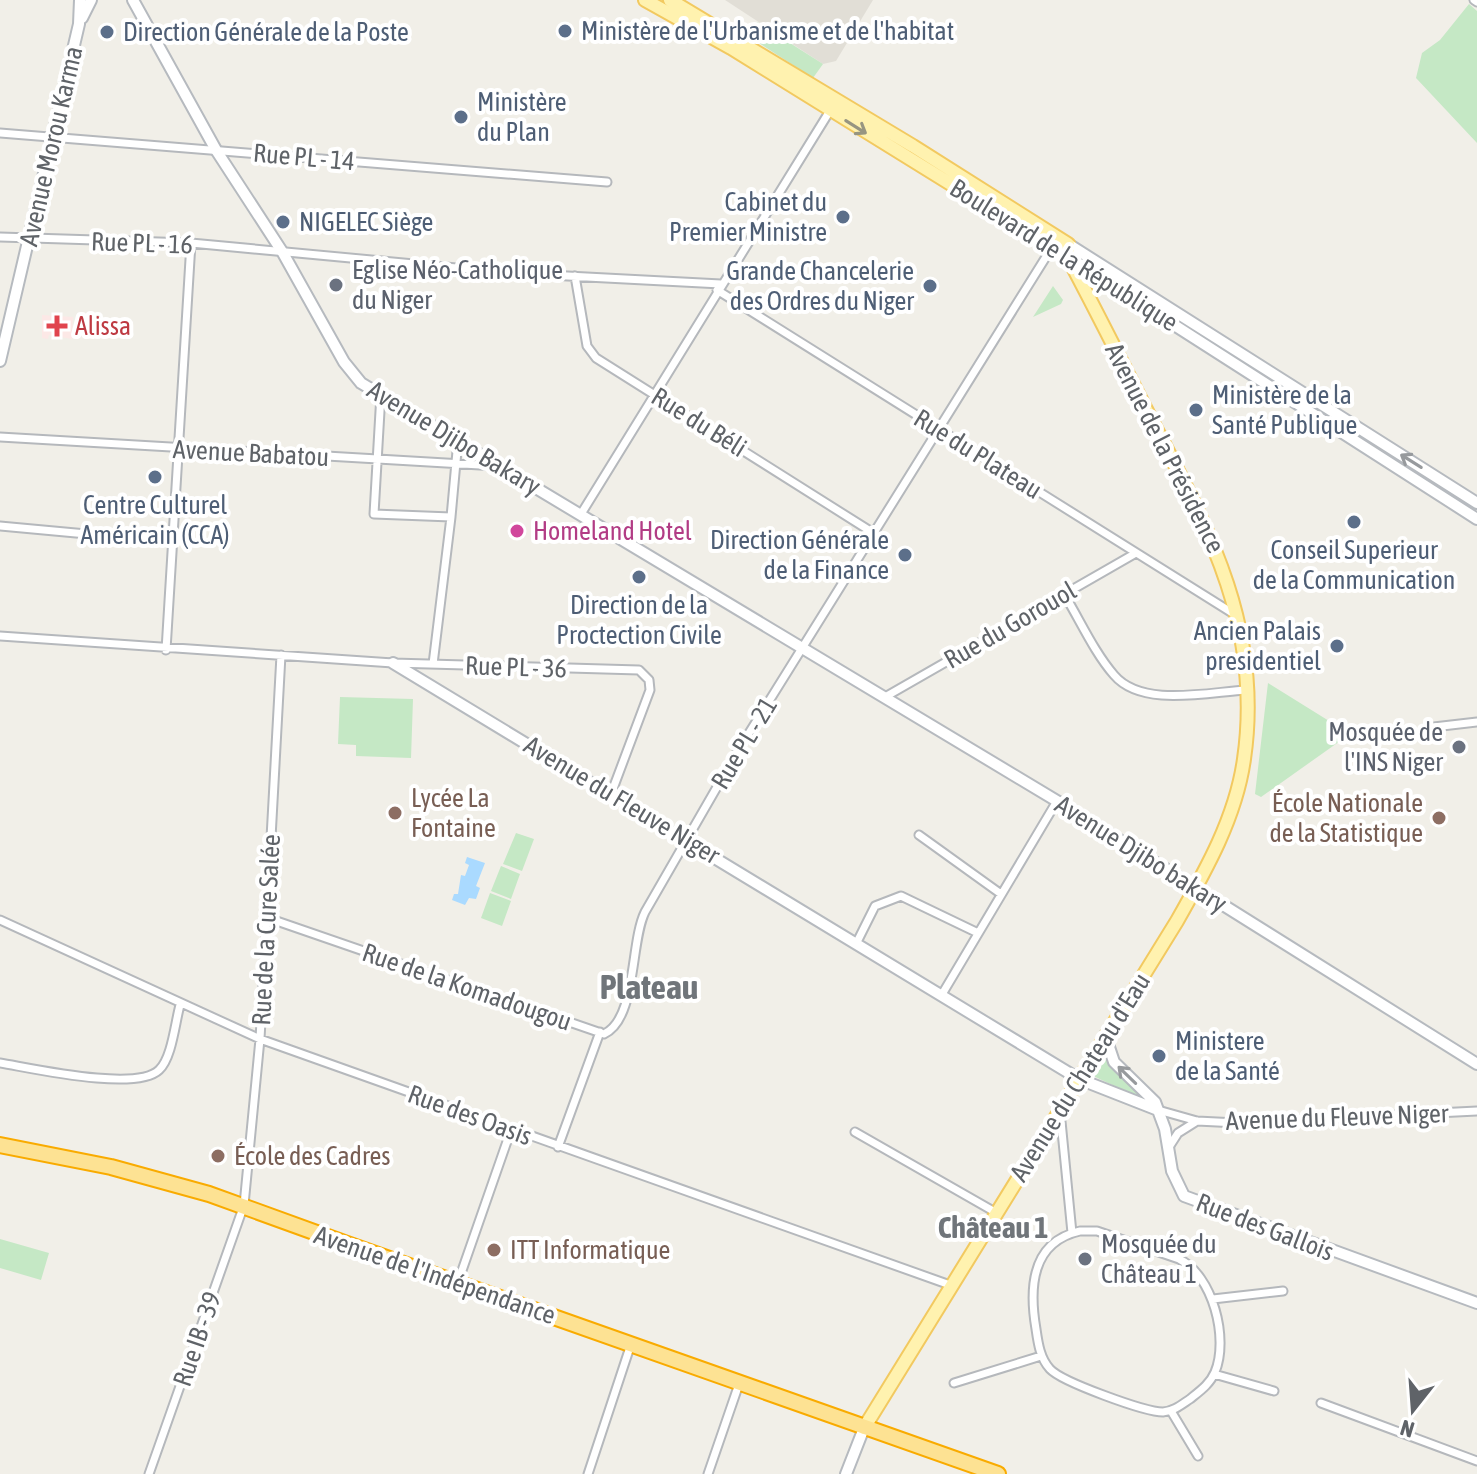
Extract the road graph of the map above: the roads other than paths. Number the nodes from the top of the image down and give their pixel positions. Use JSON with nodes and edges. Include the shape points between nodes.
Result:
{"nodes":[{"id":1,"x":80,"y":0,"type":"edge"},
{"id":2,"x":91,"y":0,"type":"edge"},
{"id":3,"x":645,"y":0,"type":"edge"},
{"id":4,"x":670,"y":0,"type":"edge"},
{"id":5,"x":132,"y":1,"type":"edge"},
{"id":6,"x":79,"y":24,"type":"junction"},
{"id":7,"x":834,"y":105,"type":"junction"},
{"id":8,"x":0,"y":133,"type":"edge"},
{"id":9,"x":53,"y":137,"type":"junction"},
{"id":10,"x":216,"y":150,"type":"junction"},
{"id":11,"x":607,"y":182,"type":"dead end"},
{"id":12,"x":0,"y":237,"type":"edge"},
{"id":13,"x":30,"y":239,"type":"junction"},
{"id":14,"x":191,"y":243,"type":"junction"},
{"id":15,"x":1061,"y":246,"type":"junction"},
{"id":16,"x":283,"y":253,"type":"junction"},
{"id":17,"x":575,"y":276,"type":"junction"},
{"id":18,"x":719,"y":287,"type":"junction"},
{"id":19,"x":0,"y":361,"type":"edge"},
{"id":20,"x":1253,"y":366,"type":"junction"},
{"id":21,"x":381,"y":394,"type":"junction"},
{"id":22,"x":654,"y":394,"type":"junction"},
{"id":23,"x":1337,"y":416,"type":"junction"},
{"id":24,"x":1331,"y":427,"type":"junction"},
{"id":25,"x":940,"y":430,"type":"junction"},
{"id":26,"x":0,"y":437,"type":"edge"},
{"id":27,"x":458,"y":440,"type":"junction"},
{"id":28,"x":1387,"y":446,"type":"junction"},
{"id":29,"x":180,"y":449,"type":"junction"},
{"id":30,"x":1379,"y":457,"type":"junction"},
{"id":31,"x":378,"y":460,"type":"junction"},
{"id":32,"x":456,"y":466,"type":"junction"},
{"id":33,"x":501,"y":466,"type":"junction"},
{"id":34,"x":1477,"y":503,"type":"edge"},
{"id":35,"x":581,"y":514,"type":"junction"},
{"id":36,"x":451,"y":517,"type":"junction"},
{"id":37,"x":1477,"y":519,"type":"edge"},
{"id":38,"x":0,"y":526,"type":"edge"},
{"id":39,"x":875,"y":534,"type":"junction"},
{"id":40,"x":173,"y":542,"type":"junction"},
{"id":41,"x":1136,"y":553,"type":"junction"},
{"id":42,"x":1064,"y":594,"type":"junction"},
{"id":43,"x":1238,"y":617,"type":"junction"},
{"id":44,"x":0,"y":636,"type":"edge"},
{"id":45,"x":802,"y":649,"type":"junction"},
{"id":46,"x":166,"y":650,"type":"junction"},
{"id":47,"x":281,"y":655,"type":"junction"},
{"id":48,"x":393,"y":663,"type":"junction"},
{"id":49,"x":433,"y":664,"type":"junction"},
{"id":50,"x":1248,"y":690,"type":"junction"},
{"id":51,"x":885,"y":697,"type":"junction"},
{"id":52,"x":1477,"y":722,"type":"edge"},
{"id":53,"x":1425,"y":728,"type":"dead end"},
{"id":54,"x":611,"y":794,"type":"junction"},
{"id":55,"x":1057,"y":801,"type":"junction"},
{"id":56,"x":919,"y":835,"type":"dead end"},
{"id":57,"x":686,"y":839,"type":"junction"},
{"id":58,"x":1195,"y":889,"type":"junction"},
{"id":59,"x":1001,"y":894,"type":"junction"},
{"id":60,"x":265,"y":917,"type":"junction"},
{"id":61,"x":0,"y":920,"type":"edge"},
{"id":62,"x":978,"y":933,"type":"junction"},
{"id":63,"x":857,"y":942,"type":"junction"},
{"id":64,"x":941,"y":996,"type":"junction"},
{"id":65,"x":180,"y":1005,"type":"junction"},
{"id":66,"x":600,"y":1032,"type":"junction"},
{"id":67,"x":1105,"y":1034,"type":"junction"},
{"id":68,"x":260,"y":1039,"type":"junction"},
{"id":69,"x":0,"y":1063,"type":"edge"},
{"id":70,"x":1477,"y":1064,"type":"edge"},
{"id":71,"x":1079,"y":1079,"type":"junction"},
{"id":72,"x":1060,"y":1108,"type":"junction"},
{"id":73,"x":1158,"y":1110,"type":"junction"},
{"id":74,"x":1477,"y":1111,"type":"edge"},
{"id":75,"x":1197,"y":1121,"type":"junction"},
{"id":76,"x":511,"y":1130,"type":"junction"},
{"id":77,"x":855,"y":1132,"type":"dead end"},
{"id":78,"x":0,"y":1145,"type":"edge"},
{"id":79,"x":558,"y":1147,"type":"junction"},
{"id":80,"x":1169,"y":1147,"type":"junction"},
{"id":81,"x":244,"y":1205,"type":"junction"},
{"id":82,"x":995,"y":1212,"type":"junction"},
{"id":83,"x":1072,"y":1233,"type":"junction"},
{"id":84,"x":458,"y":1282,"type":"junction"},
{"id":85,"x":950,"y":1285,"type":"junction"},
{"id":86,"x":1283,"y":1291,"type":"dead end"},
{"id":87,"x":1213,"y":1299,"type":"junction"},
{"id":88,"x":1477,"y":1303,"type":"edge"},
{"id":89,"x":631,"y":1344,"type":"junction"},
{"id":90,"x":1041,"y":1356,"type":"junction"},
{"id":91,"x":1214,"y":1374,"type":"junction"},
{"id":92,"x":954,"y":1383,"type":"dead end"},
{"id":93,"x":739,"y":1384,"type":"junction"},
{"id":94,"x":1274,"y":1391,"type":"dead end"},
{"id":95,"x":1321,"y":1403,"type":"dead end"},
{"id":96,"x":1171,"y":1411,"type":"junction"},
{"id":97,"x":864,"y":1428,"type":"junction"},
{"id":98,"x":1198,"y":1456,"type":"dead end"},
{"id":99,"x":1477,"y":1461,"type":"edge"},
{"id":100,"x":149,"y":1474,"type":"edge"},
{"id":101,"x":588,"y":1474,"type":"edge"},
{"id":102,"x":708,"y":1474,"type":"edge"},
{"id":103,"x":846,"y":1474,"type":"edge"},
{"id":104,"x":998,"y":1474,"type":"edge"}],
"edges":[{"from":1,"to":6,"type":"street","name":"Avenue Morou Karma"},
{"from":2,"to":6,"type":"street","name":"Avenue Morou Karma"},
{"from":3,"to":7,"type":"main road","name":"Boulevard de la République"},
{"from":4,"to":7,"type":"main road","name":"Boulevard de la République"},
{"from":5,"to":10,"type":"street","name":"Avenue Djibo Bakary"},
{"from":6,"to":9,"type":"street","name":"Avenue Morou Karma"},
{"from":7,"to":15,"type":"main road","name":"Boulevard de la République"},
{"from":7,"to":18,"type":"street"},
{"from":8,"to":9,"type":"street","name":"Rue PL - 14"},
{"from":9,"to":10,"type":"street","name":"Rue PL - 14"},
{"from":9,"to":13,"type":"street","name":"Avenue Morou Karma"},
{"from":10,"to":11,"type":"street","name":"Rue PL - 14"},
{"from":10,"to":16,"type":"street","name":"Avenue Djibo Bakary"},
{"from":12,"to":13,"type":"street","name":"Rue PL - 16"},
{"from":13,"to":14,"type":"street","name":"Rue PL - 16"},
{"from":13,"to":19,"type":"street","name":"Avenue Morou Karma"},
{"from":14,"to":16,"type":"street","name":"Rue PL - 16"},
{"from":14,"to":29,"type":"street"},
{"from":15,"to":20,"type":"street","name":"Boulevard de la République"},
{"from":15,"to":25,"type":"street","name":"Rue PL - 21"},
{"from":15,"to":43,"type":"main road","name":"Avenue de la Présidence","via":[[1201,514]]},
{"from":16,"to":17,"type":"street","name":"Rue du Plateau"},
{"from":16,"to":21,"type":"street","name":"Avenue Djibo Bakary","via":[[344,362],[361,383]]},
{"from":17,"to":18,"type":"street","name":"Rue du Plateau"},
{"from":17,"to":22,"type":"street","name":"Rue du Béli","via":[[589,351]]},
{"from":18,"to":22,"type":"street"},
{"from":18,"to":25,"type":"street","name":"Rue du Plateau"},
{"from":20,"to":23,"type":"street","name":"Boulevard de la République"},
{"from":20,"to":24,"type":"street","name":"Boulevard de la République"},
{"from":21,"to":27,"type":"street","name":"Avenue Djibo Bakary"},
{"from":21,"to":31,"type":"street"},
{"from":22,"to":35,"type":"street"},
{"from":22,"to":39,"type":"street","name":"Rue du Béli"},
{"from":23,"to":24,"type":"street"},
{"from":23,"to":28,"type":"street","name":"Boulevard de la République"},
{"from":24,"to":30,"type":"street","name":"Boulevard de la République"},
{"from":25,"to":39,"type":"street","name":"Rue PL - 21"},
{"from":25,"to":41,"type":"street","name":"Rue du Plateau"},
{"from":26,"to":29,"type":"street","name":"Avenue Babatou"},
{"from":27,"to":32,"type":"street"},
{"from":27,"to":33,"type":"street","name":"Avenue Djibo Bakary"},
{"from":28,"to":30,"type":"street"},
{"from":34,"to":28,"type":"street","name":"Boulevard de la République","one_way":true},
{"from":29,"to":31,"type":"street","name":"Avenue Babatou"},
{"from":29,"to":40,"type":"street"},
{"from":30,"to":37,"type":"street","name":"Boulevard de la République"},
{"from":31,"to":32,"type":"street","name":"Avenue Babatou"},
{"from":31,"to":36,"type":"street","via":[[374,514]]},
{"from":32,"to":33,"type":"street","name":"Avenue Babatou"},
{"from":32,"to":36,"type":"street"},
{"from":33,"to":35,"type":"street","name":"Avenue Djibo Bakary"},
{"from":35,"to":45,"type":"street","name":"Avenue Djibo Bakary"},
{"from":36,"to":49,"type":"street"},
{"from":38,"to":40,"type":"street"},
{"from":39,"to":45,"type":"street","name":"Rue PL - 21"},
{"from":40,"to":46,"type":"street"},
{"from":41,"to":42,"type":"street","name":"Rue du Gorouol"},
{"from":41,"to":43,"type":"street","name":"Rue du Plateau"},
{"from":42,"to":50,"type":"street","via":[[1115,677],[1132,689],[1154,694]]},
{"from":42,"to":51,"type":"street","name":"Rue du Gorouol"},
{"from":43,"to":50,"type":"main road","name":"Avenue de la Présidence"},
{"from":44,"to":46,"type":"street","name":"Avenue du Fleuve Niger"},
{"from":45,"to":51,"type":"street","name":"Avenue Djibo bakary"},
{"from":45,"to":57,"type":"street","name":"Rue PL - 21"},
{"from":46,"to":47,"type":"street","name":"Avenue du Fleuve Niger"},
{"from":47,"to":48,"type":"street","name":"Avenue du Fleuve Niger"},
{"from":47,"to":60,"type":"street","name":"Rue de la Cure Salée"},
{"from":48,"to":49,"type":"street","name":"Rue PL - 36"},
{"from":48,"to":54,"type":"street","name":"Avenue du Fleuve Niger"},
{"from":49,"to":54,"type":"street","name":"Rue PL - 36","via":[[639,670],[650,690]]},
{"from":50,"to":58,"type":"main road","name":"Avenue de la Présidence","via":[[1244,761],[1236,796]]},
{"from":51,"to":55,"type":"street","name":"Avenue Djibo bakary"},
{"from":52,"to":53,"type":"street"},
{"from":54,"to":57,"type":"street","name":"Avenue du Fleuve Niger"},
{"from":55,"to":58,"type":"street","name":"Avenue Djibo bakary"},
{"from":55,"to":59,"type":"street"},
{"from":56,"to":59,"type":"street"},
{"from":57,"to":63,"type":"street","name":"Avenue du Fleuve Niger"},
{"from":57,"to":66,"type":"street","name":"Rue PL - 21","via":[[641,919],[632,979],[617,1021],[608,1032]]},
{"from":58,"to":67,"type":"main road","name":"Avenue du Chateau d'Eau"},
{"from":58,"to":70,"type":"street","name":"Avenue Djibo bakary"},
{"from":59,"to":62,"type":"street"},
{"from":60,"to":66,"type":"street","name":"Rue de la Komadougou"},
{"from":60,"to":68,"type":"street","name":"Rue de la Cure Salée"},
{"from":61,"to":65,"type":"street","name":"Rue des Oasis"},
{"from":62,"to":63,"type":"street","via":[[901,896],[875,906]]},
{"from":62,"to":64,"type":"street"},
{"from":63,"to":64,"type":"street","name":"Avenue du Fleuve Niger"},
{"from":64,"to":71,"type":"street","name":"Avenue du Fleuve Niger"},
{"from":65,"to":68,"type":"street","name":"Rue des Oasis"},
{"from":65,"to":69,"type":"street","via":[[164,1063],[148,1076],[71,1074]]},
{"from":66,"to":79,"type":"street","name":"Rue de la Komadougou"},
{"from":67,"to":71,"type":"main road","name":"Avenue du Chateau d'Eau"},
{"from":73,"to":67,"type":"street","name":"Rue des Gallois","one_way":true,"via":[[1148,1091],[1114,1062]]},
{"from":68,"to":76,"type":"street","name":"Rue des Oasis"},
{"from":68,"to":81,"type":"street","name":"Rue de la Cure Salée"},
{"from":71,"to":72,"type":"main road","name":"Avenue du Chateau d'Eau"},
{"from":71,"to":73,"type":"street","name":"Avenue du Fleuve Niger"},
{"from":72,"to":82,"type":"main road","name":"Avenue du Chateau d'Eau"},
{"from":72,"to":83,"type":"street"},
{"from":73,"to":75,"type":"street","name":"Avenue du Fleuve Niger"},
{"from":73,"to":80,"type":"street","name":"Rue des Gallois"},
{"from":74,"to":75,"type":"street","name":"Avenue du Fleuve Niger"},
{"from":75,"to":80,"type":"street","name":"Avenue du Fleuve Niger","via":[[1178,1133]]},
{"from":76,"to":79,"type":"street","name":"Rue des Oasis"},
{"from":76,"to":84,"type":"street"},
{"from":77,"to":82,"type":"street"},
{"from":78,"to":81,"type":"highway","name":"Avenue de l'Indépendance","via":[[111,1167]]},
{"from":79,"to":85,"type":"street","name":"Rue des Oasis"},
{"from":80,"to":88,"type":"street","name":"Rue des Gallois","via":[[1178,1188],[1196,1203]]},
{"from":81,"to":84,"type":"highway","name":"Avenue de l'Indépendance"},
{"from":81,"to":100,"type":"street","name":"Rue IB - 39"},
{"from":82,"to":85,"type":"main road","name":"Avenue du Chateau d'Eau"},
{"from":83,"to":87,"type":"street","via":[[1097,1231],[1191,1265]]},
{"from":83,"to":90,"type":"street","via":[[1042,1256],[1033,1275]]},
{"from":84,"to":89,"type":"highway","name":"Avenue de l'Indépendance"},
{"from":85,"to":97,"type":"main road","name":"Avenue du Chateau d'Eau"},
{"from":86,"to":87,"type":"street"},
{"from":87,"to":91,"type":"street","via":[[1218,1340]]},
{"from":89,"to":93,"type":"highway","name":"Avenue de l'Indépendance"},
{"from":89,"to":101,"type":"street"},
{"from":90,"to":92,"type":"street"},
{"from":90,"to":96,"type":"street","via":[[1063,1377],[1152,1410]]},
{"from":91,"to":94,"type":"street"},
{"from":91,"to":96,"type":"street","via":[[1202,1390]]},
{"from":93,"to":97,"type":"highway","name":"Avenue de l'Indépendance"},
{"from":93,"to":102,"type":"street"},
{"from":95,"to":99,"type":"street"},
{"from":96,"to":98,"type":"street"},
{"from":97,"to":103,"type":"street"},
{"from":97,"to":104,"type":"highway","name":"Avenue de l'Indépendance"}]}
